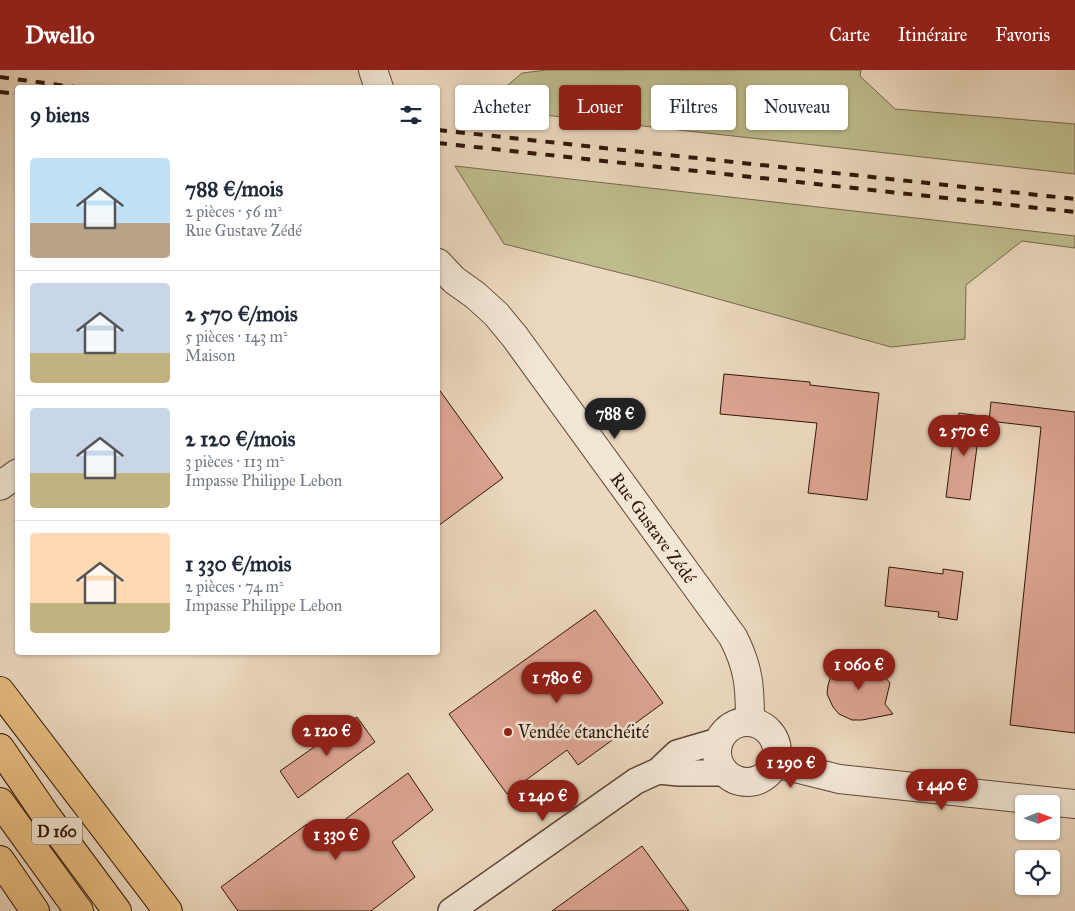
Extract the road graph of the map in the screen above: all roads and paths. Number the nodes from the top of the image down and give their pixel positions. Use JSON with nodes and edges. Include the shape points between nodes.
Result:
{"nodes":[{"id":1,"x":373,"y":70,"type":"edge"},
{"id":2,"x":378,"y":85,"type":"edge"},
{"id":3,"x":440,"y":266,"type":"edge"},
{"id":4,"x":15,"y":475,"type":"edge"},
{"id":5,"x":0,"y":486,"type":"edge"},
{"id":6,"x":0,"y":691,"type":"edge"},
{"id":7,"x":750,"y":722,"type":"junction"},
{"id":8,"x":718,"y":741,"type":"junction"},
{"id":9,"x":0,"y":748,"type":"edge"},
{"id":10,"x":775,"y":763,"type":"junction"},
{"id":11,"x":658,"y":771,"type":"junction"},
{"id":12,"x":724,"y":773,"type":"junction"},
{"id":13,"x":0,"y":802,"type":"edge"},
{"id":14,"x":1075,"y":804,"type":"edge"},
{"id":15,"x":0,"y":860,"type":"edge"},
{"id":16,"x":35,"y":911,"type":"edge"},
{"id":17,"x":79,"y":911,"type":"edge"},
{"id":18,"x":117,"y":911,"type":"edge"},
{"id":19,"x":168,"y":911,"type":"edge"},
{"id":20,"x":451,"y":911,"type":"edge"}],
"edges":[{"from":1,"to":2,"type":"street"},
{"from":3,"to":7,"type":"street","name":"Rue Gustave Zédé","via":[[496,314],[515,338],[733,637],[748,672]]},
{"from":4,"to":5,"type":"street"},
{"from":6,"to":19,"type":"highway"},
{"from":7,"to":8,"type":"street","via":[[734,724]]},
{"from":7,"to":10,"type":"street","via":[[770,731],[778,752]]},
{"from":8,"to":11,"type":"street","via":[[677,753]]},
{"from":8,"to":12,"type":"street","via":[[716,757]]},
{"from":9,"to":18,"type":"highway","number":"D 160"},
{"from":10,"to":12,"type":"street","via":[[765,777],[748,783],[739,782]]},
{"from":10,"to":14,"type":"street","via":[[840,779]]},
{"from":11,"to":12,"type":"street"},
{"from":11,"to":20,"type":"street","via":[[636,782]]},
{"from":13,"to":17,"type":"highway","number":"D 160"},
{"from":15,"to":16,"type":"highway"}]}
